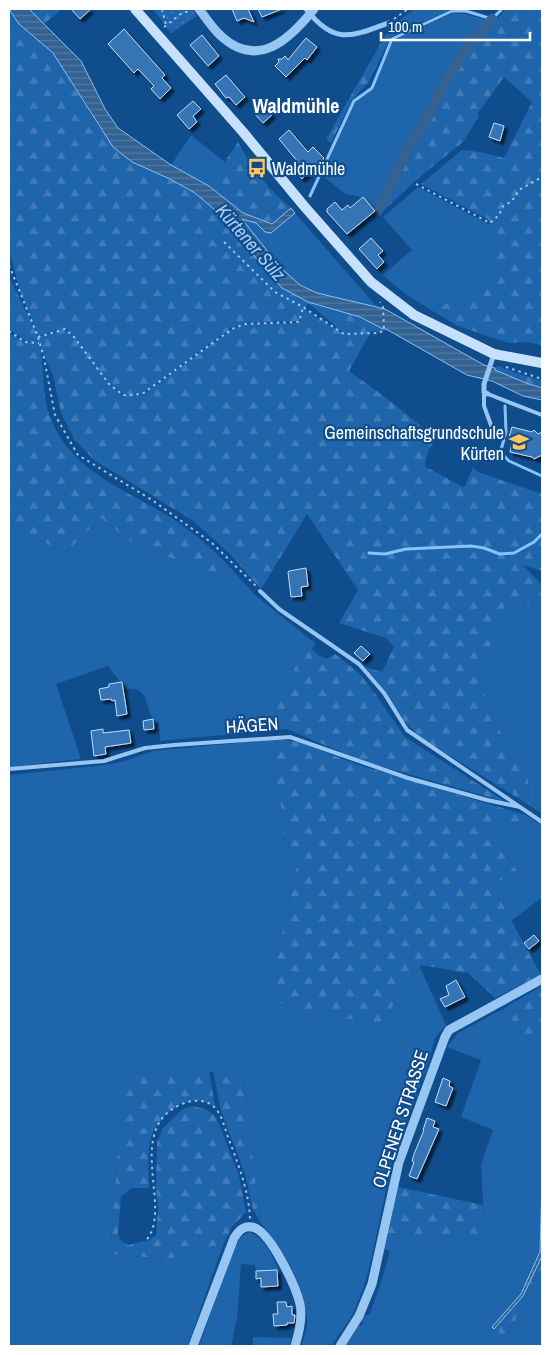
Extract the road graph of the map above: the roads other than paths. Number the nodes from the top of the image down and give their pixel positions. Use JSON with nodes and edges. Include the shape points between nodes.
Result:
{"nodes":[{"id":1,"x":135,"y":9,"type":"edge"},
{"id":2,"x":201,"y":10,"type":"edge"},
{"id":3,"x":310,"y":10,"type":"edge"},
{"id":4,"x":388,"y":23,"type":"road end"},
{"id":5,"x":493,"y":357,"type":"junction"},
{"id":6,"x":542,"y":363,"type":"edge"},
{"id":7,"x":486,"y":393,"type":"junction"},
{"id":8,"x":542,"y":415,"type":"edge"},
{"id":9,"x":492,"y":428,"type":"dead end"},
{"id":10,"x":260,"y":591,"type":"road end"},
{"id":11,"x":9,"y":769,"type":"edge"},
{"id":12,"x":520,"y":807,"type":"junction"},
{"id":13,"x":542,"y":822,"type":"edge"},
{"id":14,"x":542,"y":979,"type":"edge"},
{"id":15,"x":193,"y":1346,"type":"edge"},
{"id":16,"x":296,"y":1346,"type":"edge"},
{"id":17,"x":340,"y":1346,"type":"edge"}],
"edges":[{"from":1,"to":5,"type":"main road","via":[[371,282],[414,315]]},
{"from":2,"to":3,"type":"street","via":[[219,35],[232,45],[244,50],[258,50],[274,47],[288,38]]},
{"from":3,"to":4,"type":"street","via":[[329,30],[342,36]]},
{"from":5,"to":6,"type":"main road"},
{"from":5,"to":7,"type":"street","via":[[484,384]]},
{"from":7,"to":8,"type":"lane"},
{"from":7,"to":9,"type":"lane","via":[[484,406]]},
{"from":10,"to":12,"type":"lane","name":"HÄGEN","via":[[279,609],[359,664],[384,693],[407,730]]},
{"from":11,"to":12,"type":"lane","name":"HÄGEN","via":[[104,761],[145,748],[290,737],[408,778]]},
{"from":12,"to":13,"type":"lane","name":"HÄGEN"},
{"from":14,"to":17,"type":"street","name":"OLPENER STRASSE","via":[[450,1030],[445,1037],[399,1162],[372,1284],[359,1316]]},
{"from":15,"to":16,"type":"street","via":[[234,1238],[250,1226],[266,1237],[285,1268],[300,1304]]}]}
